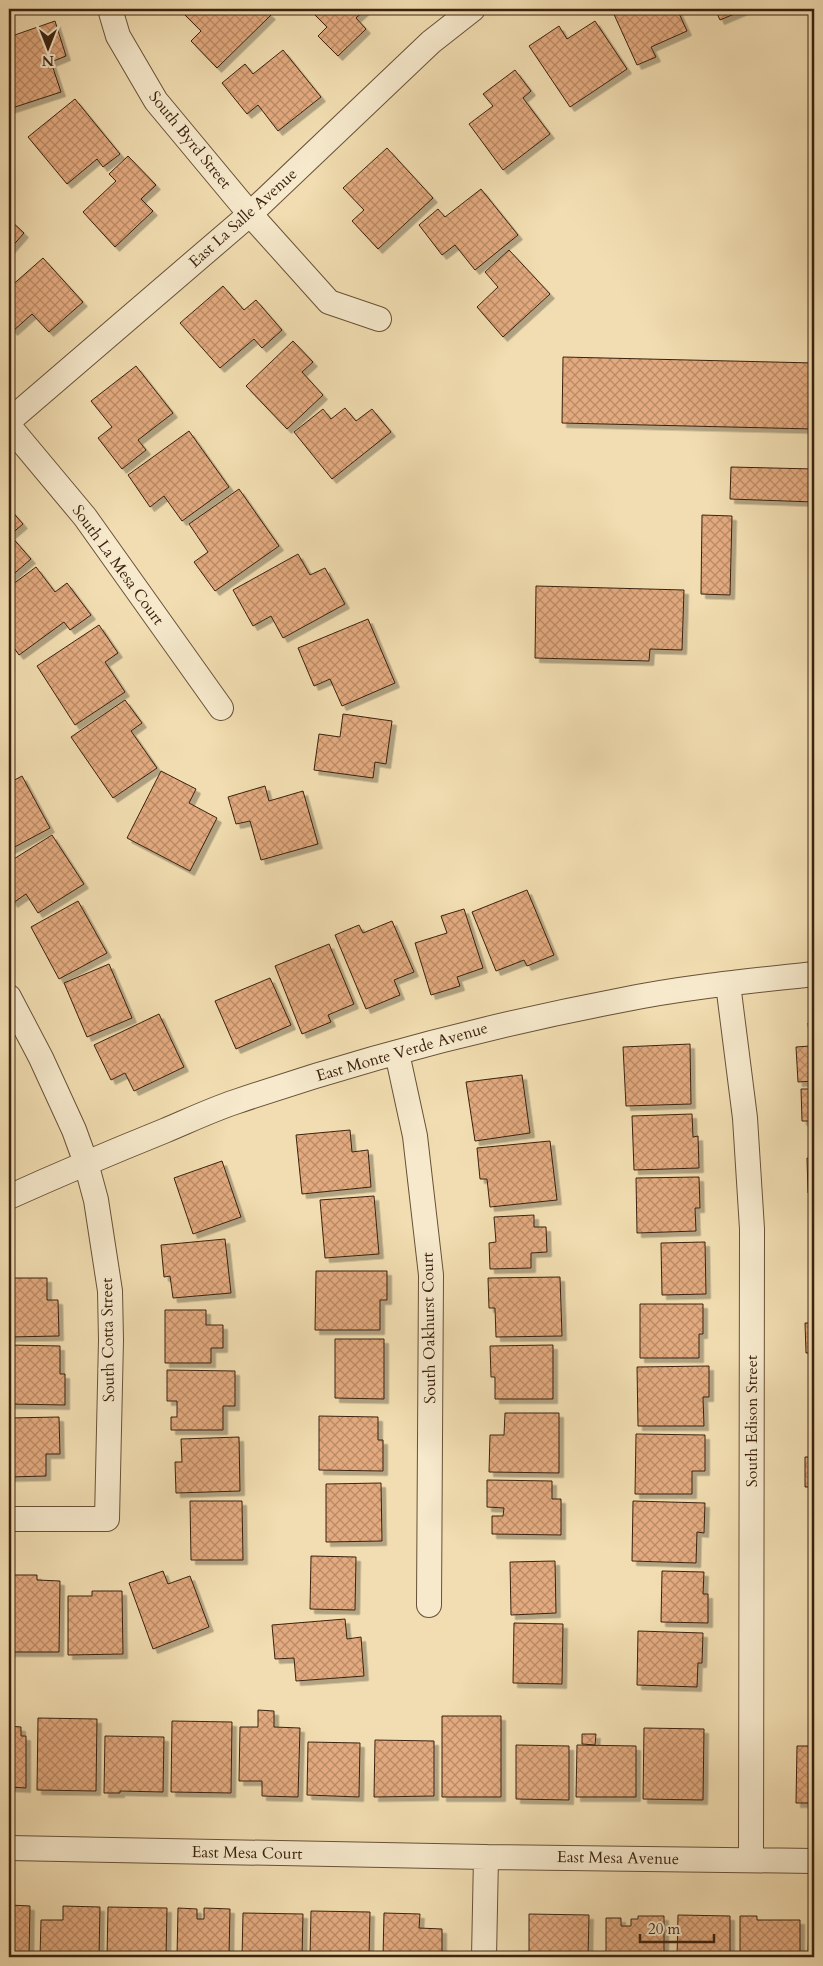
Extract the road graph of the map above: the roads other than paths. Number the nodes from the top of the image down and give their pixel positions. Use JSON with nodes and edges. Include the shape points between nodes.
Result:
{"nodes":[{"id":1,"x":110,"y":9,"type":"edge"},
{"id":2,"x":473,"y":9,"type":"edge"},
{"id":3,"x":250,"y":214,"type":"junction"},
{"id":4,"x":379,"y":319,"type":"dead end"},
{"id":5,"x":9,"y":421,"type":"edge"},
{"id":6,"x":9,"y":426,"type":"edge"},
{"id":7,"x":221,"y":708,"type":"dead end"},
{"id":8,"x":814,"y":974,"type":"edge"},
{"id":9,"x":728,"y":984,"type":"junction"},
{"id":10,"x":9,"y":997,"type":"edge"},
{"id":11,"x":397,"y":1053,"type":"junction"},
{"id":12,"x":86,"y":1163,"type":"junction"},
{"id":13,"x":9,"y":1197,"type":"edge"},
{"id":14,"x":9,"y":1519,"type":"edge"},
{"id":15,"x":428,"y":1605,"type":"dead end"},
{"id":16,"x":9,"y":1848,"type":"edge"},
{"id":17,"x":486,"y":1857,"type":"junction"},
{"id":18,"x":751,"y":1860,"type":"junction"},
{"id":19,"x":814,"y":1861,"type":"edge"},
{"id":20,"x":484,"y":1957,"type":"edge"}],
"edges":[{"from":1,"to":3,"type":"street","name":"South Byrd Street","via":[[118,36],[156,100]]},
{"from":2,"to":3,"type":"street","name":"East La Salle Avenue","via":[[431,42]]},
{"from":3,"to":4,"type":"street","name":"South Byrd Street","via":[[329,302]]},
{"from":3,"to":5,"type":"street","name":"East La Salle Avenue"},
{"from":6,"to":7,"type":"street","name":"South La Mesa Court","via":[[85,517]]},
{"from":8,"to":9,"type":"street","name":"East Monte Verde Avenue"},
{"from":9,"to":11,"type":"street","name":"East Monte Verde Avenue","via":[[624,999],[531,1018]]},
{"from":9,"to":18,"type":"street","name":"South Edison Street","via":[[745,1118],[752,1229]]},
{"from":10,"to":12,"type":"street","name":"South Cotta Street","via":[[41,1058]]},
{"from":11,"to":12,"type":"street","name":"East Monte Verde Avenue","via":[[232,1103]]},
{"from":11,"to":15,"type":"street","name":"South Oakhurst Court","via":[[415,1136],[431,1275]]},
{"from":12,"to":13,"type":"street","name":"East Monte Verde Avenue"},
{"from":12,"to":14,"type":"street","name":"South Cotta Street","via":[[110,1292],[107,1519]]},
{"from":16,"to":17,"type":"street","name":"East Mesa Court"},
{"from":17,"to":18,"type":"street","name":"East Mesa Avenue"},
{"from":17,"to":20,"type":"street"},
{"from":18,"to":19,"type":"street"}]}
